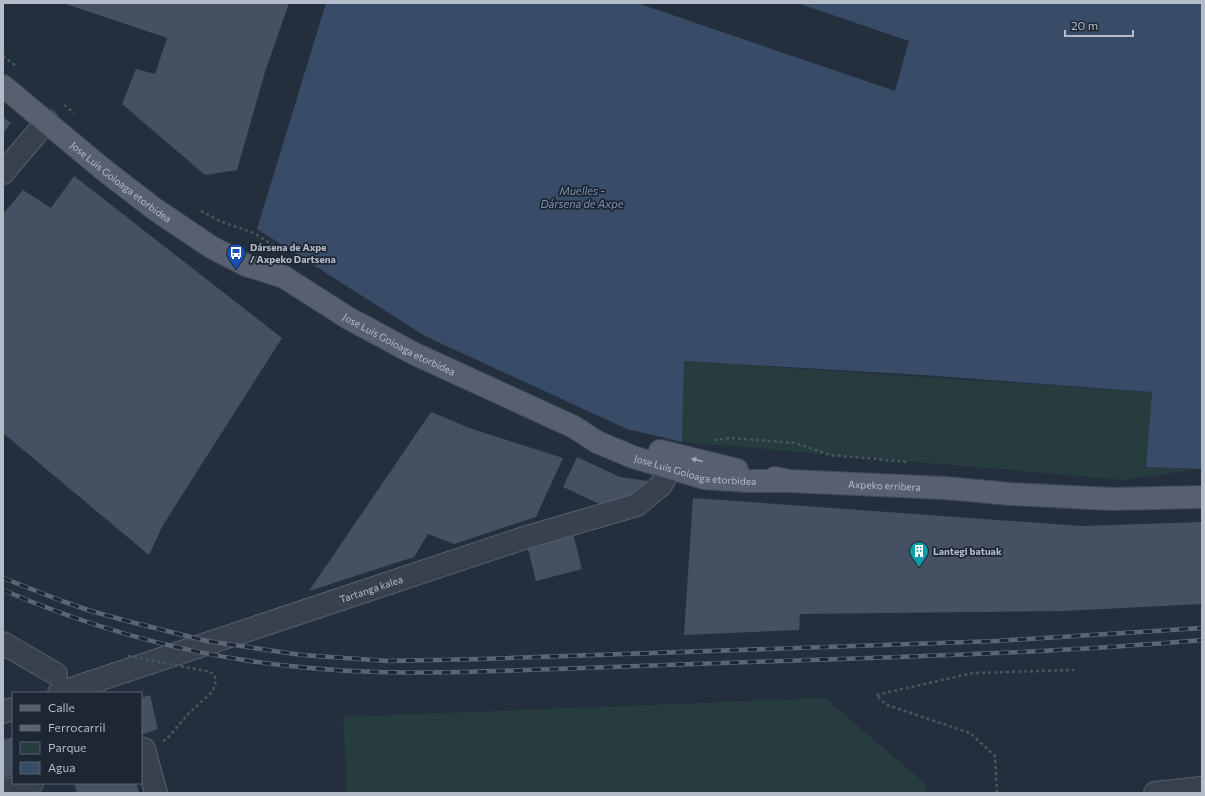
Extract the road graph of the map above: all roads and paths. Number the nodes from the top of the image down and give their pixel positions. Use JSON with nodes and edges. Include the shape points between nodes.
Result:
{"nodes":[{"id":1,"x":3,"y":56,"type":"edge"},
{"id":2,"x":21,"y":70,"type":"dead end"},
{"id":3,"x":3,"y":86,"type":"edge"},
{"id":4,"x":62,"y":103,"type":"dead end"},
{"id":5,"x":78,"y":117,"type":"dead end"},
{"id":6,"x":47,"y":121,"type":"junction"},
{"id":7,"x":3,"y":173,"type":"edge"},
{"id":8,"x":196,"y":208,"type":"dead end"},
{"id":9,"x":288,"y":255,"type":"dead end"},
{"id":10,"x":574,"y":427,"type":"junction"},
{"id":11,"x":710,"y":441,"type":"dead end"},
{"id":12,"x":910,"y":462,"type":"dead end"},
{"id":13,"x":670,"y":469,"type":"junction"},
{"id":14,"x":790,"y":481,"type":"junction"},
{"id":15,"x":1202,"y":497,"type":"edge"},
{"id":16,"x":3,"y":643,"type":"edge"},
{"id":17,"x":128,"y":656,"type":"dead end"},
{"id":18,"x":1074,"y":670,"type":"dead end"},
{"id":19,"x":58,"y":684,"type":"edge"},
{"id":20,"x":143,"y":749,"type":"edge"},
{"id":21,"x":28,"y":784,"type":"edge"},
{"id":22,"x":1202,"y":788,"type":"edge"},
{"id":23,"x":3,"y":791,"type":"edge"},
{"id":24,"x":156,"y":793,"type":"edge"},
{"id":25,"x":997,"y":793,"type":"edge"},
{"id":26,"x":1155,"y":793,"type":"edge"}],
"edges":[{"from":1,"to":2,"type":"path"},
{"from":3,"to":6,"type":"main road","name":"Jose Luis Goioaga etorbidea"},
{"from":4,"to":5,"type":"path"},
{"from":6,"to":7,"type":"street"},
{"from":6,"to":10,"type":"main road","name":"Jose Luis Goioaga etorbidea","via":[[68,141],[156,210],[211,247],[246,265],[284,277],[348,318],[415,354]]},
{"from":8,"to":9,"type":"path","via":[[220,221],[254,233]]},
{"from":10,"to":13,"type":"main road","name":"Jose Luis Goioaga etorbidea","via":[[609,448]]},
{"from":14,"to":10,"type":"main road","name":"Axpeko erribera","one_way":true},
{"from":11,"to":12,"type":"path","via":[[731,438],[796,442],[830,455]]},
{"from":13,"to":14,"type":"main road","name":"Jose Luis Goioaga etorbidea","via":[[704,478]]},
{"from":13,"to":19,"type":"street","name":"Tartanga kalea","via":[[661,485],[637,505]]},
{"from":14,"to":15,"type":"main road","name":"Axpeko erribera","via":[[1112,498]]},
{"from":16,"to":19,"type":"street"},
{"from":17,"to":20,"type":"path","bridge":true,"via":[[211,672],[216,680],[212,692],[188,714],[166,740]]},
{"from":18,"to":25,"type":"path","via":[[973,673],[876,695],[887,705],[970,733],[996,756]]},
{"from":20,"to":24,"type":"street"},
{"from":21,"to":23,"type":"street"},
{"from":22,"to":26,"type":"street"}]}
